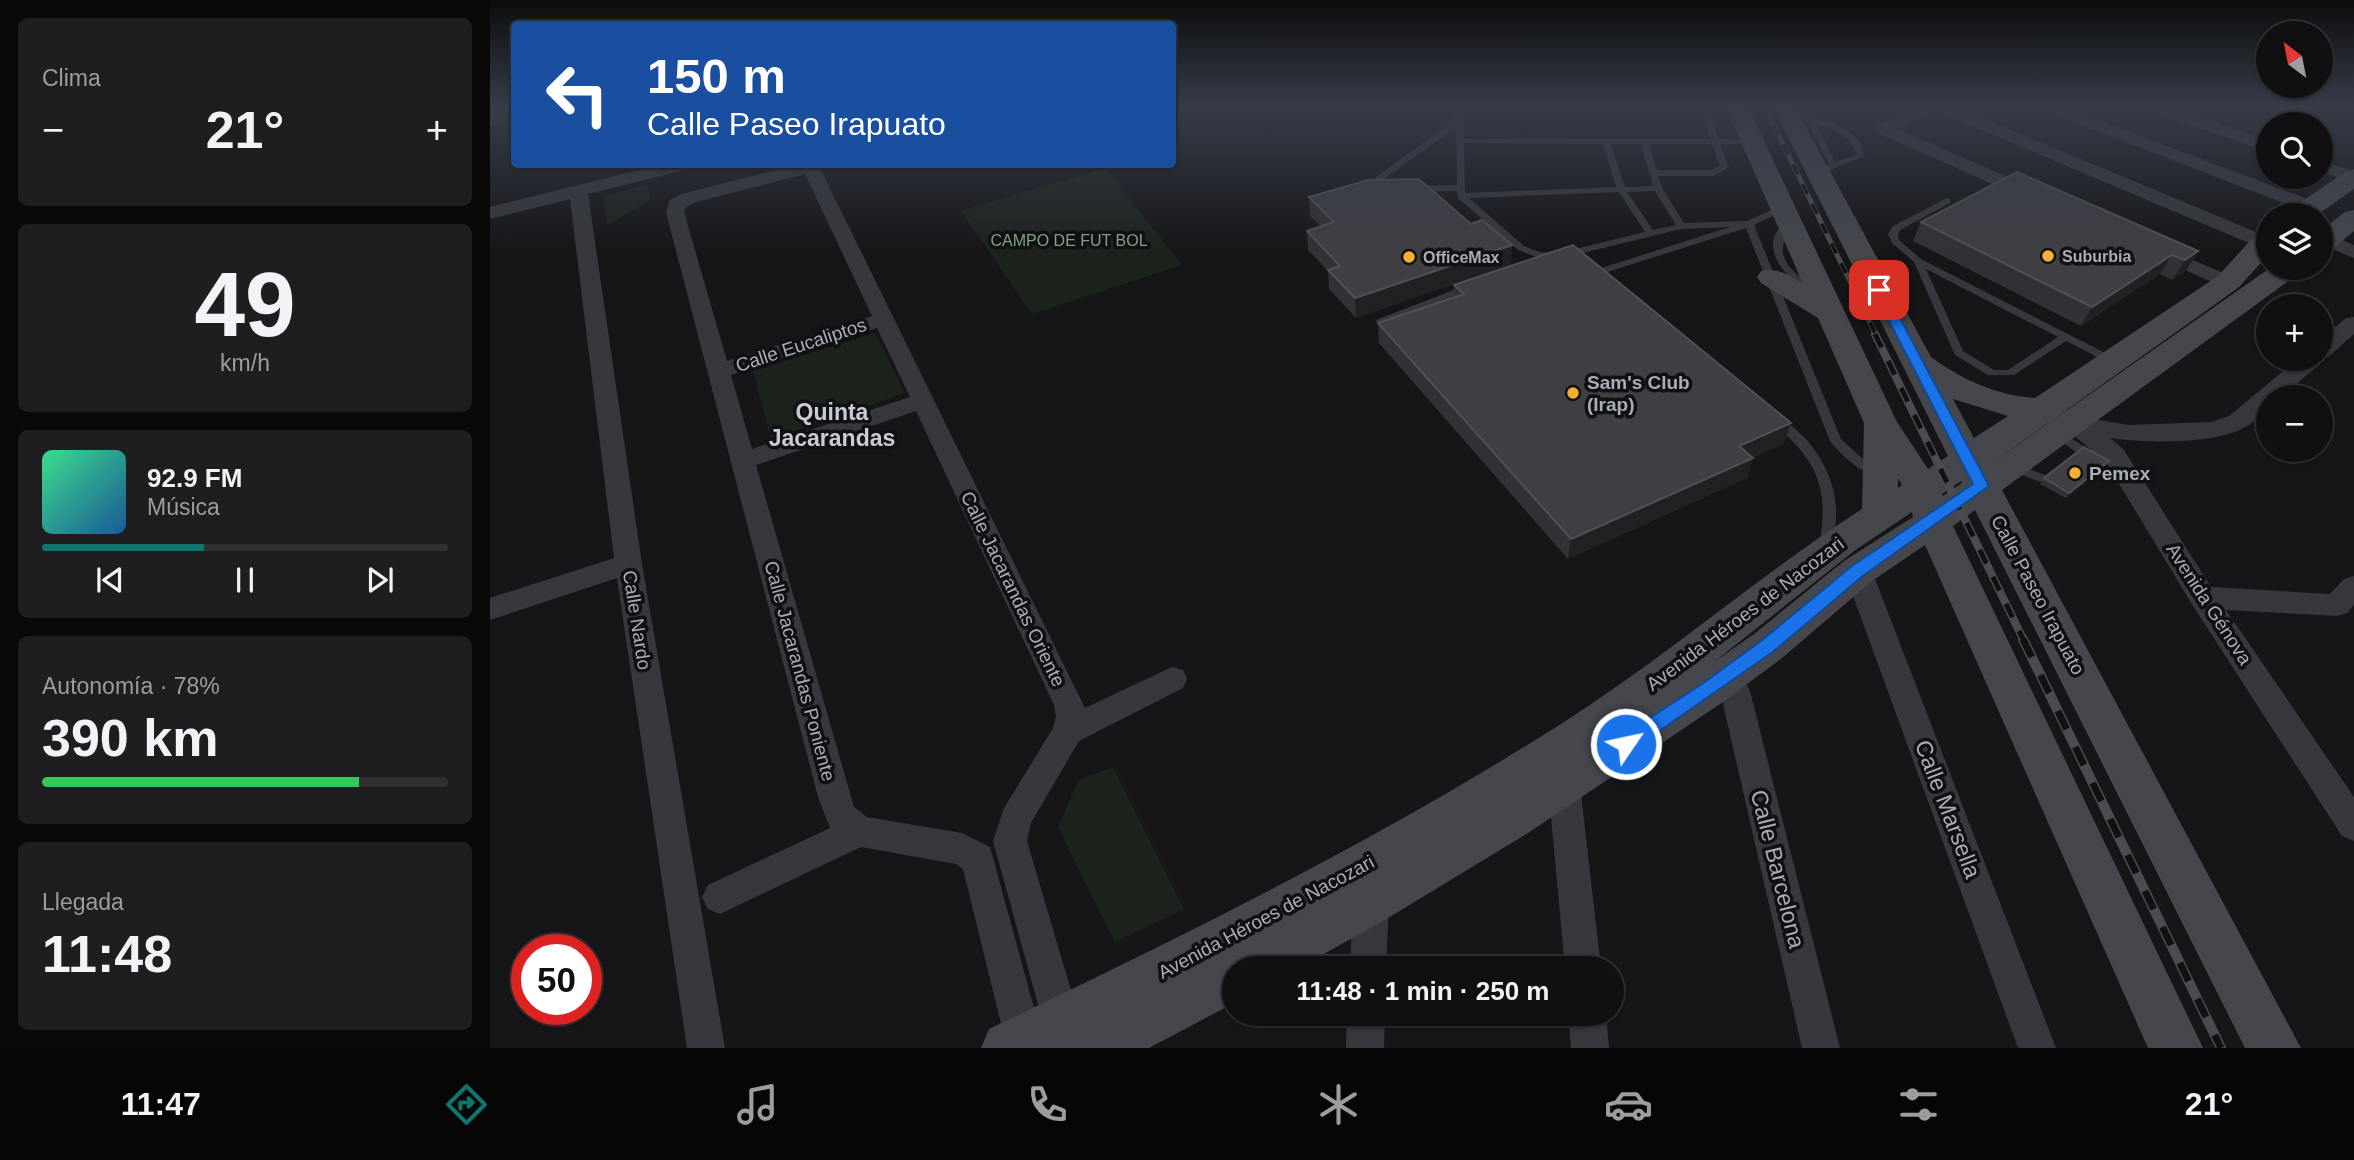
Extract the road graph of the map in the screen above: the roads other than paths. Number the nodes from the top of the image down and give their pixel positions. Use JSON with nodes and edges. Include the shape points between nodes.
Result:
{"nodes":[{"id":1,"x":1413,"y":154,"type":"edge"},
{"id":2,"x":1461,"y":154,"type":"edge"},
{"id":3,"x":1610,"y":154,"type":"edge"},
{"id":4,"x":1648,"y":154,"type":"edge"},
{"id":5,"x":1720,"y":154,"type":"edge"},
{"id":6,"x":1759,"y":154,"type":"edge"},
{"id":7,"x":1817,"y":154,"type":"edge"},
{"id":8,"x":1940,"y":154,"type":"edge"},
{"id":9,"x":2051,"y":154,"type":"edge"},
{"id":10,"x":2164,"y":154,"type":"edge"},
{"id":11,"x":667,"y":168,"type":"edge"},
{"id":12,"x":808,"y":168,"type":"edge"},
{"id":13,"x":817,"y":168,"type":"edge"},
{"id":14,"x":2333,"y":170,"type":"edge"},
{"id":15,"x":1654,"y":173,"type":"junction"},
{"id":16,"x":2354,"y":177,"type":"edge"},
{"id":17,"x":1658,"y":188,"type":"junction"},
{"id":18,"x":1385,"y":189,"type":"edge"},
{"id":19,"x":1409,"y":189,"type":"edge"},
{"id":20,"x":1621,"y":190,"type":"junction"},
{"id":21,"x":578,"y":191,"type":"junction"},
{"id":22,"x":1460,"y":192,"type":"junction"},
{"id":23,"x":1947,"y":201,"type":"dead end"},
{"id":24,"x":2050,"y":203,"type":"edge"},
{"id":25,"x":2285,"y":203,"type":"edge"},
{"id":26,"x":2317,"y":203,"type":"edge"},
{"id":27,"x":490,"y":213,"type":"edge"},
{"id":28,"x":1787,"y":215,"type":"junction"},
{"id":29,"x":2354,"y":218,"type":"edge"},
{"id":30,"x":1749,"y":224,"type":"junction"},
{"id":31,"x":1681,"y":226,"type":"junction"},
{"id":32,"x":1650,"y":233,"type":"junction"},
{"id":33,"x":2333,"y":235,"type":"edge"},
{"id":34,"x":2256,"y":242,"type":"edge"},
{"id":35,"x":2139,"y":243,"type":"edge"},
{"id":36,"x":2333,"y":245,"type":"edge"},
{"id":37,"x":2354,"y":252,"type":"edge"},
{"id":38,"x":1556,"y":256,"type":"junction"},
{"id":39,"x":1918,"y":261,"type":"junction"},
{"id":40,"x":2256,"y":261,"type":"edge"},
{"id":41,"x":2256,"y":263,"type":"edge"},
{"id":42,"x":1531,"y":265,"type":"edge"},
{"id":43,"x":1771,"y":277,"type":"junction"},
{"id":44,"x":2228,"y":282,"type":"junction"},
{"id":45,"x":1481,"y":283,"type":"edge"},
{"id":46,"x":1828,"y":306,"type":"junction"},
{"id":47,"x":884,"y":319,"type":"junction"},
{"id":48,"x":1381,"y":320,"type":"edge"},
{"id":49,"x":2354,"y":323,"type":"edge"},
{"id":50,"x":2065,"y":337,"type":"junction"},
{"id":51,"x":2333,"y":341,"type":"edge"},
{"id":52,"x":2111,"y":360,"type":"junction"},
{"id":53,"x":1917,"y":363,"type":"junction"},
{"id":54,"x":719,"y":371,"type":"junction"},
{"id":55,"x":2298,"y":371,"type":"edge"},
{"id":56,"x":923,"y":401,"type":"junction"},
{"id":57,"x":1764,"y":410,"type":"edge"},
{"id":58,"x":2057,"y":422,"type":"junction"},
{"id":59,"x":743,"y":461,"type":"junction"},
{"id":60,"x":1986,"y":470,"type":"junction"},
{"id":61,"x":2064,"y":478,"type":"edge"},
{"id":62,"x":1902,"y":493,"type":"junction"},
{"id":63,"x":1840,"y":563,"type":"junction"},
{"id":64,"x":628,"y":564,"type":"junction"},
{"id":65,"x":2354,"y":587,"type":"edge"},
{"id":66,"x":2203,"y":598,"type":"junction"},
{"id":67,"x":490,"y":609,"type":"edge"},
{"id":68,"x":1172,"y":679,"type":"dead end"},
{"id":69,"x":1735,"y":691,"type":"dead end"},
{"id":70,"x":1068,"y":730,"type":"junction"},
{"id":71,"x":1564,"y":785,"type":"junction"},
{"id":72,"x":2354,"y":825,"type":"edge"},
{"id":73,"x":859,"y":831,"type":"junction"},
{"id":74,"x":720,"y":897,"type":"dead end"},
{"id":75,"x":1371,"y":901,"type":"junction"},
{"id":76,"x":1270,"y":956,"type":"edge"},
{"id":77,"x":1369,"y":956,"type":"edge"},
{"id":78,"x":1582,"y":956,"type":"edge"},
{"id":79,"x":1222,"y":979,"type":"edge"},
{"id":80,"x":1365,"y":1026,"type":"edge"},
{"id":81,"x":1588,"y":1026,"type":"edge"},
{"id":82,"x":1047,"y":1042,"type":"edge"},
{"id":83,"x":706,"y":1048,"type":"edge"},
{"id":84,"x":1364,"y":1048,"type":"edge"},
{"id":85,"x":1590,"y":1048,"type":"edge"},
{"id":86,"x":1821,"y":1048,"type":"edge"},
{"id":87,"x":2037,"y":1048,"type":"edge"},
{"id":88,"x":2176,"y":1048,"type":"edge"},
{"id":89,"x":2274,"y":1048,"type":"edge"}],
"edges":[{"from":1,"to":18,"type":"lane","via":[[1369,186]]},
{"from":2,"to":22,"type":"lane"},
{"from":3,"to":20,"type":"lane"},
{"from":4,"to":15,"type":"lane"},
{"from":5,"to":15,"type":"lane","via":[[1722,171]]},
{"from":6,"to":28,"type":"main road"},
{"from":7,"to":53,"type":"main road","name":"Calle Paseo Irapuato"},
{"from":8,"to":24,"type":"street"},
{"from":9,"to":34,"type":"street"},
{"from":10,"to":25,"type":"street"},
{"from":11,"to":21,"type":"street"},
{"from":12,"to":54,"type":"street","name":"Calle Jacarandas Poniente","via":[[677,204],[675,212]]},
{"from":13,"to":47,"type":"street","name":"Calle Jacarandas Oriente"},
{"from":14,"to":16,"type":"street"},
{"from":15,"to":17,"type":"lane"},
{"from":16,"to":26,"type":"main road"},
{"from":17,"to":20,"type":"lane"},
{"from":17,"to":31,"type":"lane"},
{"from":19,"to":22,"type":"lane"},
{"from":20,"to":22,"type":"lane"},
{"from":20,"to":32,"type":"lane"},
{"from":21,"to":27,"type":"street"},
{"from":21,"to":64,"type":"street","name":"Calle Nardo"},
{"from":22,"to":38,"type":"lane","via":[[1521,248]]},
{"from":23,"to":39,"type":"lane","via":[[1892,234]]},
{"from":28,"to":30,"type":"lane"},
{"from":28,"to":46,"type":"main road"},
{"from":29,"to":33,"type":"main road"},
{"from":30,"to":31,"type":"lane"},
{"from":30,"to":38,"type":"lane","via":[[1588,271]]},
{"from":30,"to":43,"type":"lane"},
{"from":31,"to":32,"type":"lane"},
{"from":32,"to":38,"type":"lane"},
{"from":35,"to":44,"type":"street"},
{"from":36,"to":37,"type":"street"},
{"from":38,"to":42,"type":"lane"},
{"from":39,"to":50,"type":"lane"},
{"from":39,"to":50,"type":"lane","via":[[1959,353],[1992,373],[2010,373]]},
{"from":40,"to":44,"type":"main road","name":"Avenida Héroes de Nacozari"},
{"from":41,"to":58,"type":"main road","name":"Avenida Héroes de Nacozari"},
{"from":43,"to":46,"type":"main road"},
{"from":43,"to":62,"type":"lane","via":[[1836,441]]},
{"from":44,"to":52,"type":"main road","name":"Avenida Héroes de Nacozari"},
{"from":45,"to":48,"type":"lane"},
{"from":46,"to":62,"type":"main road","via":[[1881,423]]},
{"from":47,"to":54,"type":"street","name":"Calle Eucaliptos"},
{"from":47,"to":56,"type":"street","name":"Calle Jacarandas Oriente"},
{"from":49,"to":51,"type":"street"},
{"from":50,"to":52,"type":"lane"},
{"from":52,"to":58,"type":"main road","name":"Avenida Héroes de Nacozari"},
{"from":53,"to":58,"type":"main road","via":[[1973,397]]},
{"from":53,"to":60,"type":"main road","name":"Calle Paseo Irapuato"},
{"from":54,"to":59,"type":"street","name":"Calle Jacarandas Poniente"},
{"from":55,"to":58,"type":"street","via":[[2237,422],[2212,430],[2129,433]]},
{"from":56,"to":59,"type":"street"},
{"from":56,"to":70,"type":"street","name":"Calle Jacarandas Oriente","via":[[1069,705]]},
{"from":57,"to":63,"type":"lane","via":[[1817,462],[1831,503]]},
{"from":58,"to":60,"type":"main road","name":"Avenida Héroes de Nacozari"},
{"from":58,"to":66,"type":"street","name":"Avenida Génova","via":[[2098,440],[2097,460]]},
{"from":59,"to":73,"type":"street","name":"Calle Jacarandas Poniente","via":[[834,797],[842,817]]},
{"from":60,"to":61,"type":"lane","via":[[2055,485]]},
{"from":60,"to":62,"type":"main road","name":"Avenida Héroes de Nacozari"},
{"from":60,"to":89,"type":"main road","name":"Calle Paseo Irapuato"},
{"from":62,"to":63,"type":"main road","name":"Avenida Héroes de Nacozari"},
{"from":62,"to":63,"type":"main road","name":"Avenida Héroes de Nacozari"},
{"from":62,"to":88,"type":"main road"},
{"from":63,"to":71,"type":"main road","name":"Avenida Héroes de Nacozari","via":[[1768,646]]},
{"from":63,"to":82,"type":"main road","name":"Avenida Héroes de Nacozari","via":[[1457,812]]},
{"from":63,"to":87,"type":"street","name":"Calle Marsella"},
{"from":64,"to":67,"type":"street"},
{"from":64,"to":83,"type":"street","name":"Calle Nardo"},
{"from":65,"to":66,"type":"street","via":[[2337,605]]},
{"from":66,"to":72,"type":"street","name":"Avenida Génova"},
{"from":68,"to":70,"type":"street"},
{"from":69,"to":86,"type":"street","name":"Calle Barcelona"},
{"from":70,"to":82,"type":"street","via":[[1016,819],[1010,841]]},
{"from":71,"to":75,"type":"main road","name":"Avenida Héroes de Nacozari"},
{"from":71,"to":78,"type":"street"},
{"from":73,"to":74,"type":"street"},
{"from":73,"to":82,"type":"street","via":[[962,849],[978,859]]},
{"from":75,"to":76,"type":"main road","name":"Avenida Héroes de Nacozari"},
{"from":75,"to":77,"type":"street"},
{"from":79,"to":82,"type":"main road","name":"Avenida Héroes de Nacozari"},
{"from":80,"to":84,"type":"street"},
{"from":81,"to":85,"type":"street"}]}
